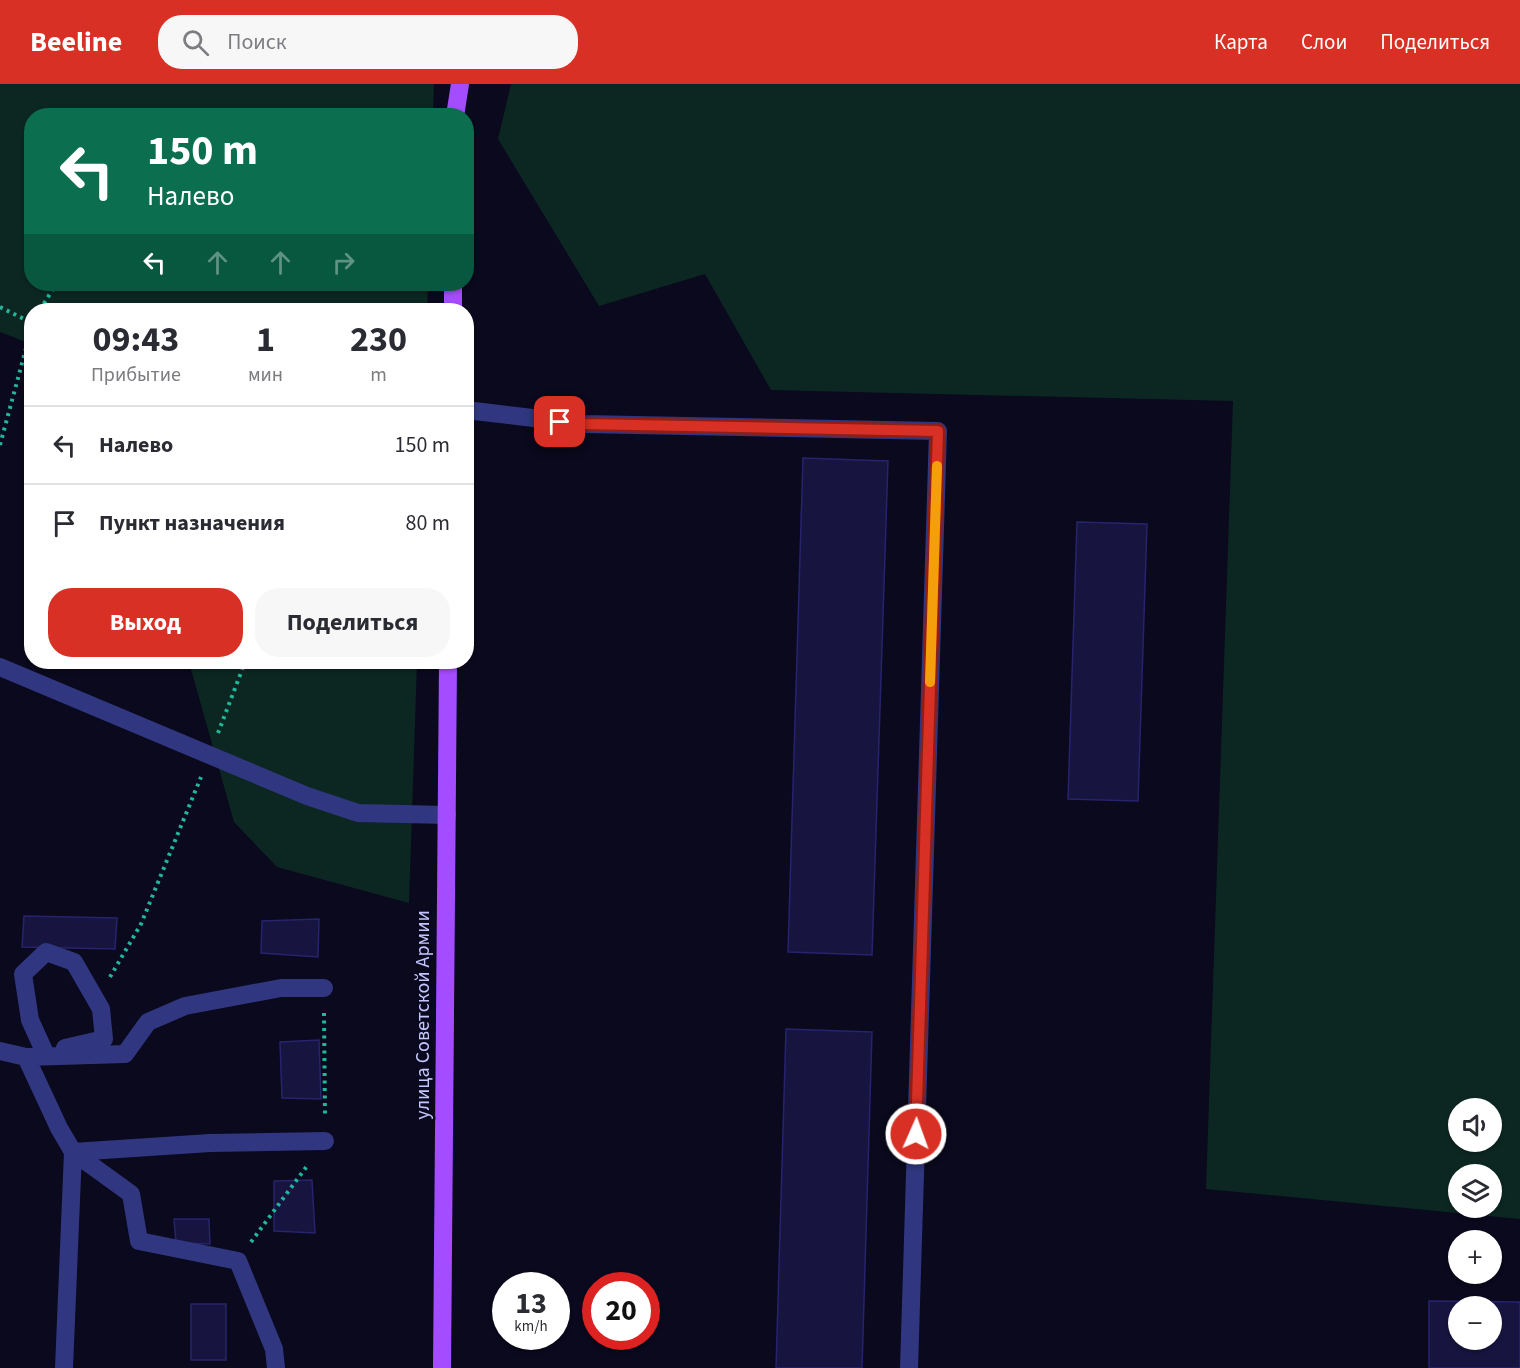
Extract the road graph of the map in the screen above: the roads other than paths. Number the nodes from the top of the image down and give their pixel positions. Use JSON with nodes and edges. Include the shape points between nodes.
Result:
{"nodes":[{"id":1,"x":460,"y":84,"type":"edge"},
{"id":2,"x":455,"y":108,"type":"edge"},
{"id":3,"x":474,"y":411,"type":"edge"},
{"id":4,"x":0,"y":667,"type":"edge"},
{"id":5,"x":448,"y":669,"type":"edge"},
{"id":6,"x":447,"y":814,"type":"junction"},
{"id":7,"x":324,"y":988,"type":"dead end"},
{"id":8,"x":0,"y":1051,"type":"edge"},
{"id":9,"x":45,"y":1053,"type":"junction"},
{"id":10,"x":26,"y":1057,"type":"junction"},
{"id":11,"x":325,"y":1141,"type":"dead end"},
{"id":12,"x":72,"y":1152,"type":"junction"},
{"id":13,"x":64,"y":1368,"type":"edge"},
{"id":14,"x":276,"y":1368,"type":"edge"},
{"id":15,"x":442,"y":1368,"type":"edge"},
{"id":16,"x":909,"y":1368,"type":"edge"}],
"edges":[{"from":1,"to":2,"type":"main road"},
{"from":3,"to":16,"type":"lane","via":[[583,424],[938,431]]},
{"from":4,"to":6,"type":"lane","via":[[307,796],[358,813]]},
{"from":5,"to":6,"type":"main road","name":"улица Советской Армии"},
{"from":6,"to":15,"type":"main road","name":"улица Советской Армии"},
{"from":7,"to":10,"type":"lane","via":[[281,988],[185,1006],[148,1022],[125,1054]]},
{"from":8,"to":10,"type":"lane"},
{"from":9,"to":9,"type":"lane","via":[[30,1020],[23,974],[46,952],[74,962],[100,1009],[104,1040]]},
{"from":9,"to":10,"type":"lane"},
{"from":10,"to":12,"type":"lane"},
{"from":11,"to":12,"type":"lane"},
{"from":12,"to":13,"type":"lane"},
{"from":12,"to":14,"type":"lane","via":[[131,1194],[140,1241],[238,1261],[274,1349]]}]}
